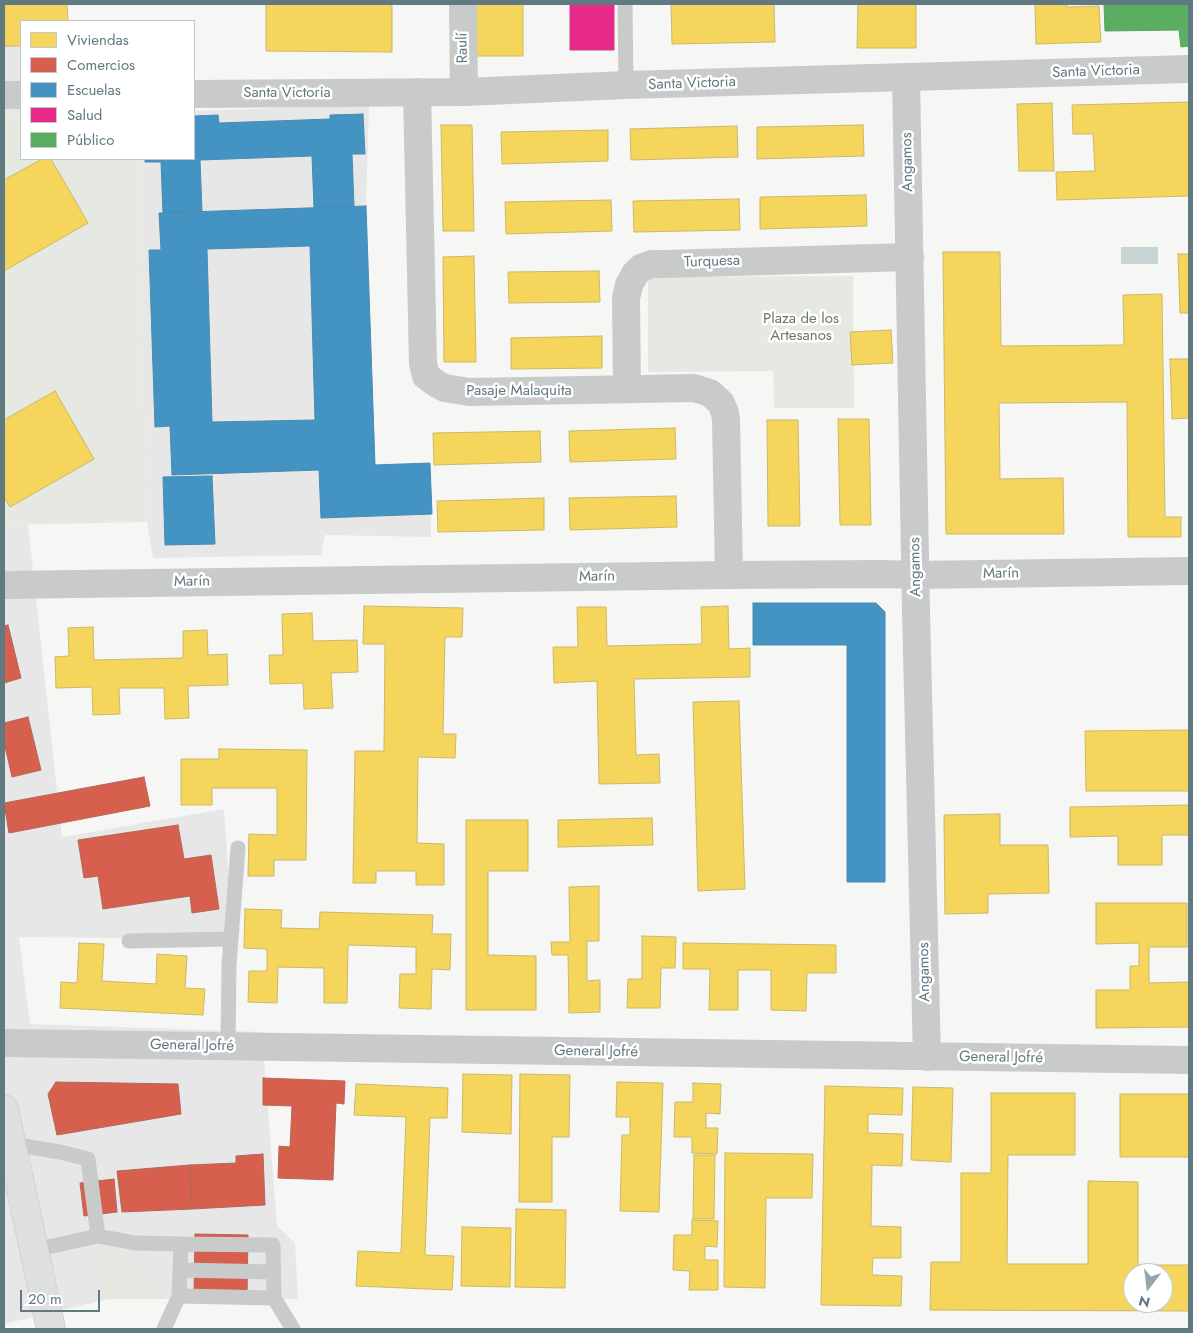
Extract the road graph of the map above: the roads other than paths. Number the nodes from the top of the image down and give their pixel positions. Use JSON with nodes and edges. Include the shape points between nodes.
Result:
{"nodes":[{"id":1,"x":463,"y":4,"type":"edge"},
{"id":2,"x":625,"y":4,"type":"edge"},
{"id":3,"x":1189,"y":69,"type":"edge"},
{"id":4,"x":906,"y":78,"type":"junction"},
{"id":5,"x":626,"y":86,"type":"junction"},
{"id":6,"x":417,"y":92,"type":"junction"},
{"id":7,"x":464,"y":92,"type":"junction"},
{"id":8,"x":195,"y":94,"type":"edge"},
{"id":9,"x":4,"y":95,"type":"edge"},
{"id":10,"x":20,"y":95,"type":"edge"},
{"id":11,"x":910,"y":257,"type":"junction"},
{"id":12,"x":627,"y":389,"type":"junction"},
{"id":13,"x":1189,"y":571,"type":"edge"},
{"id":14,"x":729,"y":575,"type":"junction"},
{"id":15,"x":916,"y":575,"type":"junction"},
{"id":16,"x":4,"y":585,"type":"edge"},
{"id":17,"x":238,"y":848,"type":"dead end"},
{"id":18,"x":231,"y":939,"type":"junction"},
{"id":19,"x":128,"y":941,"type":"dead end"},
{"id":20,"x":4,"y":1043,"type":"edge"},
{"id":21,"x":228,"y":1046,"type":"junction"},
{"id":22,"x":928,"y":1057,"type":"junction"},
{"id":23,"x":1189,"y":1060,"type":"edge"},
{"id":24,"x":4,"y":1109,"type":"edge"},
{"id":25,"x":11,"y":1144,"type":"junction"},
{"id":26,"x":98,"y":1236,"type":"junction"},
{"id":27,"x":181,"y":1244,"type":"junction"},
{"id":28,"x":34,"y":1250,"type":"junction"},
{"id":29,"x":180,"y":1270,"type":"junction"},
{"id":30,"x":273,"y":1272,"type":"junction"},
{"id":31,"x":179,"y":1296,"type":"junction"},
{"id":32,"x":274,"y":1298,"type":"junction"},
{"id":33,"x":51,"y":1329,"type":"edge"},
{"id":34,"x":164,"y":1329,"type":"edge"},
{"id":35,"x":293,"y":1329,"type":"edge"}],
"edges":[{"from":1,"to":7,"type":"street","name":"Raulí"},
{"from":2,"to":5,"type":"lane"},
{"from":3,"to":4,"type":"street","name":"Santa Victoria"},
{"from":4,"to":5,"type":"street","name":"Santa Victoria"},
{"from":4,"to":11,"type":"street","name":"Angamos"},
{"from":5,"to":7,"type":"street","name":"Santa Victoria"},
{"from":6,"to":7,"type":"street","name":"Santa Victoria"},
{"from":6,"to":8,"type":"street","name":"Santa Victoria"},
{"from":6,"to":12,"type":"street","name":"Pasaje Malaquita","via":[[423,363],[426,376],[445,388],[469,392]]},
{"from":9,"to":10,"type":"street"},
{"from":11,"to":12,"type":"street","name":"Turquesa","via":[[663,264],[641,268],[629,285],[626,298]]},
{"from":11,"to":15,"type":"street","name":"Angamos"},
{"from":12,"to":14,"type":"street","name":"Pasaje Malaquita","via":[[694,388],[710,393],[721,403],[726,420]]},
{"from":13,"to":15,"type":"street","name":"Marín"},
{"from":14,"to":15,"type":"street","name":"Marín"},
{"from":14,"to":16,"type":"street","name":"Marín"},
{"from":15,"to":22,"type":"street","name":"Angamos"},
{"from":17,"to":18,"type":"lane"},
{"from":18,"to":19,"type":"lane"},
{"from":18,"to":21,"type":"lane"},
{"from":20,"to":21,"type":"street","name":"General Jofré"},
{"from":21,"to":22,"type":"street","name":"General Jofré"},
{"from":22,"to":23,"type":"street","name":"General Jofré"},
{"from":24,"to":25,"type":"main road"},
{"from":25,"to":26,"type":"lane","via":[[88,1160]]},
{"from":25,"to":28,"type":"main road"},
{"from":26,"to":27,"type":"lane","via":[[135,1243]]},
{"from":26,"to":28,"type":"lane"},
{"from":27,"to":29,"type":"lane"},
{"from":27,"to":30,"type":"lane","via":[[273,1245]]},
{"from":28,"to":33,"type":"main road"},
{"from":29,"to":30,"type":"lane"},
{"from":29,"to":31,"type":"lane"},
{"from":30,"to":32,"type":"lane"},
{"from":31,"to":32,"type":"lane"},
{"from":31,"to":34,"type":"lane"},
{"from":32,"to":35,"type":"lane"}]}
